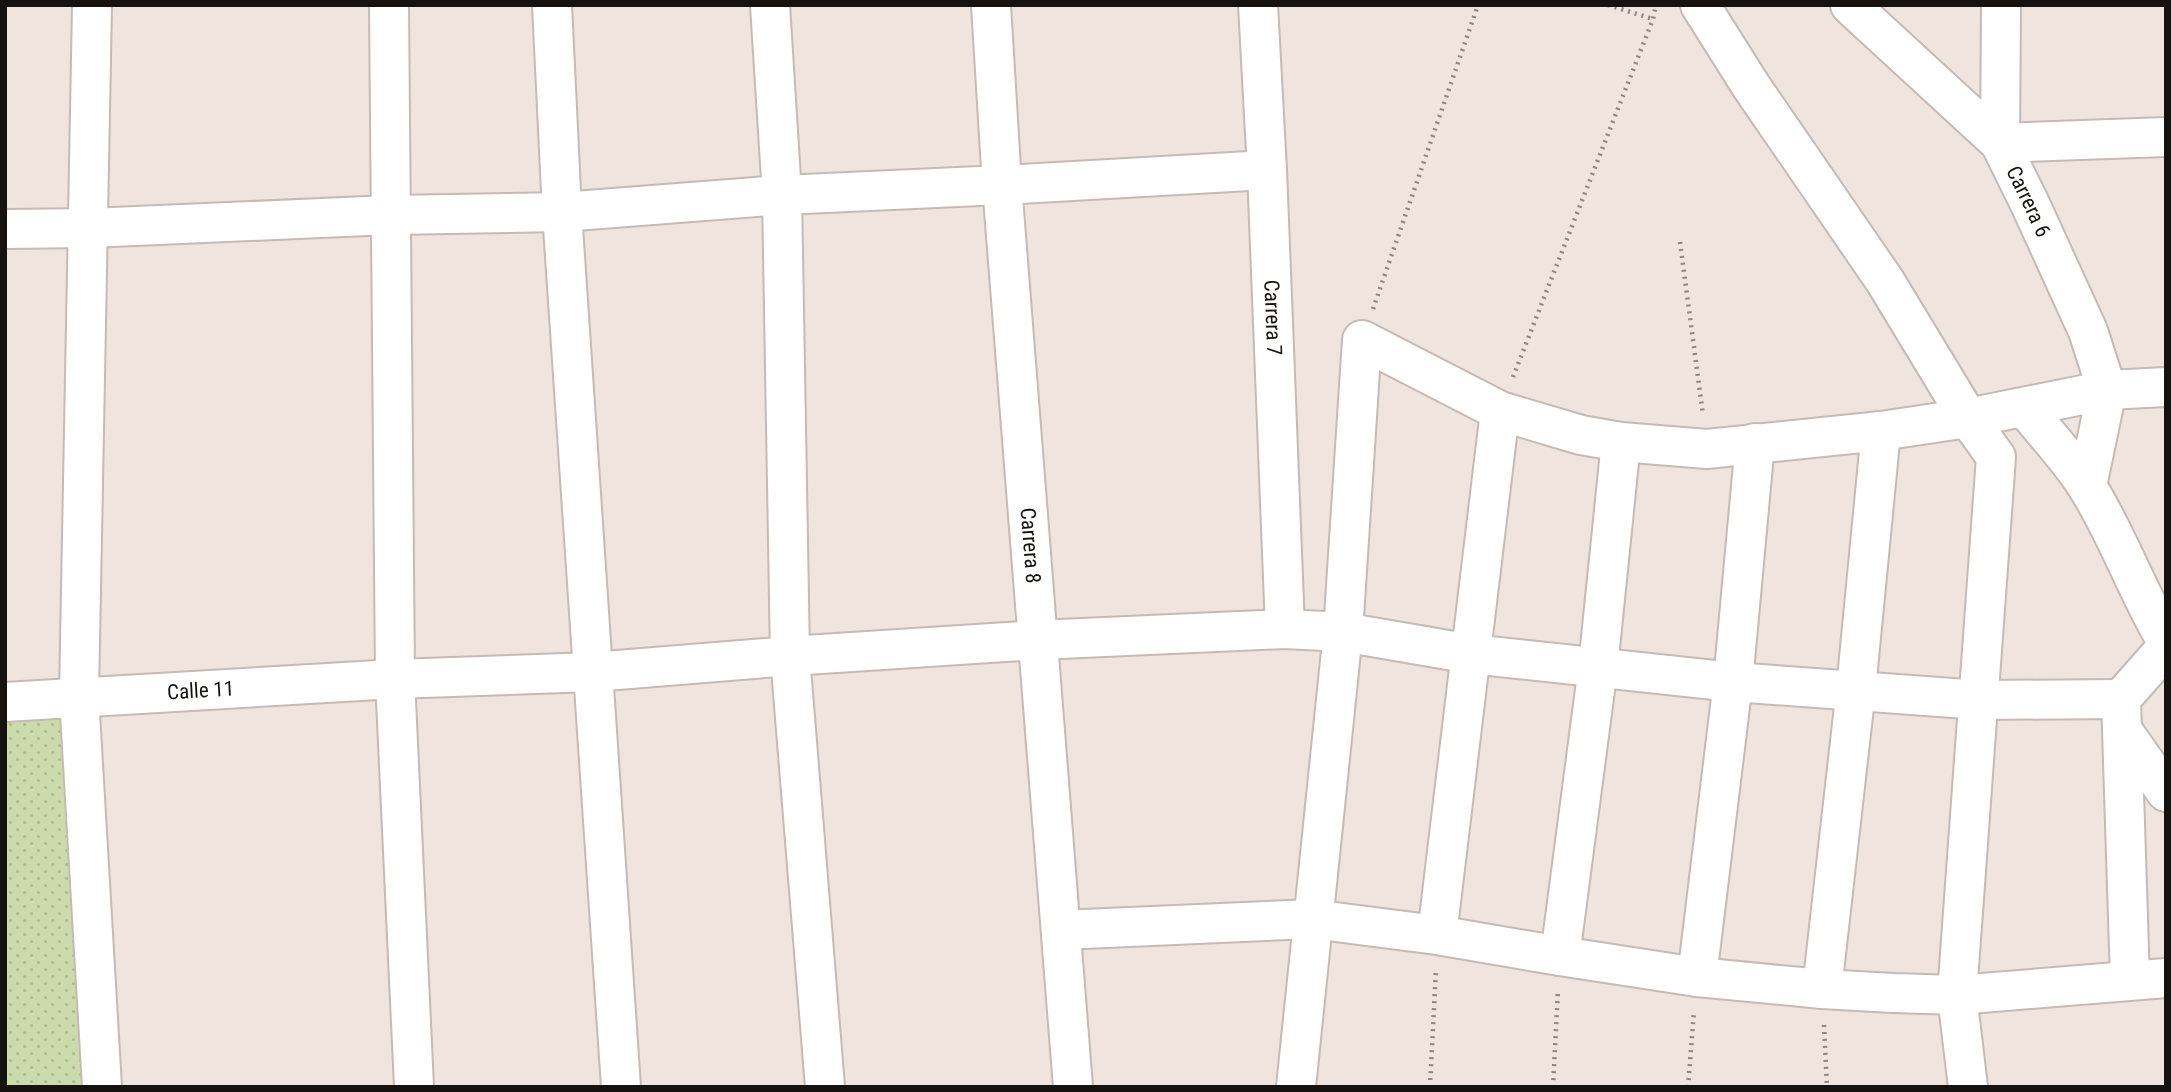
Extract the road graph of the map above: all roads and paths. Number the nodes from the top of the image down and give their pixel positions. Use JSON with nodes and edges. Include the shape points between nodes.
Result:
{"nodes":[{"id":1,"x":92,"y":5,"type":"edge"},
{"id":2,"x":389,"y":5,"type":"edge"},
{"id":3,"x":552,"y":5,"type":"edge"},
{"id":4,"x":770,"y":5,"type":"edge"},
{"id":5,"x":991,"y":5,"type":"edge"},
{"id":6,"x":1258,"y":5,"type":"edge"},
{"id":7,"x":1478,"y":5,"type":"edge"},
{"id":8,"x":1608,"y":5,"type":"edge"},
{"id":9,"x":1656,"y":5,"type":"edge"},
{"id":10,"x":1700,"y":5,"type":"edge"},
{"id":11,"x":1850,"y":5,"type":"edge"},
{"id":12,"x":2001,"y":5,"type":"edge"},
{"id":13,"x":1653,"y":19,"type":"junction"},
{"id":14,"x":2166,"y":137,"type":"edge"},
{"id":15,"x":2000,"y":143,"type":"junction"},
{"id":16,"x":1267,"y":170,"type":"junction"},
{"id":17,"x":1002,"y":185,"type":"junction"},
{"id":18,"x":782,"y":195,"type":"junction"},
{"id":19,"x":562,"y":212,"type":"junction"},
{"id":20,"x":390,"y":215,"type":"junction"},
{"id":21,"x":90,"y":228,"type":"junction"},
{"id":22,"x":5,"y":229,"type":"edge"},
{"id":23,"x":1680,"y":242,"type":"dead end"},
{"id":24,"x":1362,"y":340,"type":"junction"},
{"id":25,"x":2166,"y":387,"type":"edge"},
{"id":26,"x":2107,"y":390,"type":"junction"},
{"id":27,"x":2025,"y":408,"type":"junction"},
{"id":28,"x":1500,"y":411,"type":"junction"},
{"id":29,"x":1968,"y":418,"type":"junction"},
{"id":30,"x":1881,"y":431,"type":"junction"},
{"id":31,"x":1621,"y":442,"type":"junction"},
{"id":32,"x":1755,"y":443,"type":"junction"},
{"id":33,"x":1707,"y":449,"type":"junction"},
{"id":34,"x":2087,"y":486,"type":"junction"},
{"id":35,"x":1285,"y":629,"type":"junction"},
{"id":36,"x":1343,"y":632,"type":"junction"},
{"id":37,"x":1038,"y":640,"type":"junction"},
{"id":38,"x":2166,"y":640,"type":"edge"},
{"id":39,"x":2166,"y":648,"type":"edge"},
{"id":40,"x":1471,"y":654,"type":"junction"},
{"id":41,"x":790,"y":656,"type":"junction"},
{"id":42,"x":1598,"y":667,"type":"junction"},
{"id":43,"x":593,"y":672,"type":"junction"},
{"id":44,"x":395,"y":679,"type":"junction"},
{"id":45,"x":1733,"y":681,"type":"junction"},
{"id":46,"x":1856,"y":689,"type":"junction"},
{"id":47,"x":79,"y":696,"type":"junction"},
{"id":48,"x":1980,"y":700,"type":"junction"},
{"id":49,"x":5,"y":702,"type":"edge"},
{"id":50,"x":2122,"y":715,"type":"junction"},
{"id":51,"x":2166,"y":792,"type":"edge"},
{"id":52,"x":1312,"y":919,"type":"junction"},
{"id":53,"x":1061,"y":930,"type":"junction"},
{"id":54,"x":1437,"y":935,"type":"junction"},
{"id":55,"x":1560,"y":956,"type":"junction"},
{"id":56,"x":1697,"y":977,"type":"junction"},
{"id":57,"x":2148,"y":979,"type":"edge"},
{"id":58,"x":1822,"y":989,"type":"junction"},
{"id":59,"x":1957,"y":995,"type":"junction"},
{"id":60,"x":102,"y":1087,"type":"edge"},
{"id":61,"x":414,"y":1087,"type":"edge"},
{"id":62,"x":621,"y":1087,"type":"edge"},
{"id":63,"x":825,"y":1087,"type":"edge"},
{"id":64,"x":1073,"y":1087,"type":"edge"},
{"id":65,"x":1296,"y":1087,"type":"edge"},
{"id":66,"x":1430,"y":1087,"type":"edge"},
{"id":67,"x":1553,"y":1087,"type":"edge"},
{"id":68,"x":1688,"y":1087,"type":"edge"},
{"id":69,"x":1827,"y":1087,"type":"edge"},
{"id":70,"x":1968,"y":1087,"type":"edge"}],
"edges":[{"from":1,"to":21,"type":"street"},
{"from":2,"to":20,"type":"street"},
{"from":3,"to":19,"type":"street"},
{"from":4,"to":18,"type":"street"},
{"from":5,"to":17,"type":"street","name":"Carrera 8"},
{"from":6,"to":16,"type":"street","name":"Carrera 7"},
{"from":7,"to":24,"type":"path"},
{"from":8,"to":13,"type":"path"},
{"from":9,"to":13,"type":"path"},
{"from":10,"to":29,"type":"street","via":[[1885,281]]},
{"from":11,"to":15,"type":"street"},
{"from":12,"to":15,"type":"street","name":"Carrera 6"},
{"from":13,"to":28,"type":"path"},
{"from":14,"to":15,"type":"street"},
{"from":15,"to":26,"type":"street","name":"Carrera 6","via":[[2088,331]]},
{"from":16,"to":17,"type":"street"},
{"from":16,"to":35,"type":"street","name":"Carrera 7"},
{"from":17,"to":18,"type":"street"},
{"from":17,"to":37,"type":"street","name":"Carrera 8"},
{"from":18,"to":19,"type":"street"},
{"from":18,"to":41,"type":"street"},
{"from":19,"to":20,"type":"street"},
{"from":19,"to":43,"type":"street"},
{"from":20,"to":21,"type":"street"},
{"from":20,"to":44,"type":"street"},
{"from":21,"to":22,"type":"street"},
{"from":21,"to":47,"type":"street"},
{"from":23,"to":33,"type":"path"},
{"from":24,"to":28,"type":"street"},
{"from":24,"to":36,"type":"street"},
{"from":25,"to":26,"type":"street"},
{"from":26,"to":27,"type":"street"},
{"from":26,"to":34,"type":"street"},
{"from":27,"to":29,"type":"street"},
{"from":27,"to":34,"type":"street"},
{"from":28,"to":31,"type":"street"},
{"from":28,"to":40,"type":"street"},
{"from":29,"to":30,"type":"street"},
{"from":29,"to":48,"type":"street","via":[[1996,457]]},
{"from":30,"to":32,"type":"street"},
{"from":30,"to":46,"type":"street"},
{"from":31,"to":33,"type":"street"},
{"from":31,"to":42,"type":"street"},
{"from":32,"to":33,"type":"street"},
{"from":32,"to":45,"type":"street"},
{"from":34,"to":38,"type":"street"},
{"from":35,"to":36,"type":"street","name":"Calle 11"},
{"from":35,"to":37,"type":"street","name":"Calle 11"},
{"from":36,"to":40,"type":"street","name":"Calle 11"},
{"from":36,"to":52,"type":"street"},
{"from":37,"to":41,"type":"street","name":"Calle 11"},
{"from":37,"to":53,"type":"street","name":"Carrera 8"},
{"from":39,"to":50,"type":"street"},
{"from":40,"to":42,"type":"street","name":"Calle 11"},
{"from":40,"to":54,"type":"street"},
{"from":41,"to":43,"type":"street","name":"Calle 11"},
{"from":41,"to":63,"type":"street"},
{"from":42,"to":45,"type":"street","name":"Calle 11"},
{"from":42,"to":55,"type":"street"},
{"from":43,"to":44,"type":"street","name":"Calle 11"},
{"from":43,"to":62,"type":"street"},
{"from":44,"to":47,"type":"street","name":"Calle 11"},
{"from":44,"to":61,"type":"street"},
{"from":45,"to":46,"type":"street","name":"Calle 11"},
{"from":45,"to":56,"type":"street"},
{"from":46,"to":48,"type":"street","name":"Calle 11"},
{"from":46,"to":58,"type":"street"},
{"from":47,"to":49,"type":"street","name":"Calle 11"},
{"from":47,"to":60,"type":"street"},
{"from":48,"to":50,"type":"street","name":"Calle 11"},
{"from":48,"to":59,"type":"street"},
{"from":50,"to":51,"type":"street"},
{"from":50,"to":57,"type":"street"},
{"from":52,"to":53,"type":"street"},
{"from":52,"to":54,"type":"street"},
{"from":52,"to":65,"type":"street"},
{"from":53,"to":64,"type":"street","name":"Carrera 8"},
{"from":54,"to":55,"type":"street"},
{"from":54,"to":66,"type":"path"},
{"from":55,"to":56,"type":"street"},
{"from":55,"to":67,"type":"path"},
{"from":56,"to":58,"type":"street"},
{"from":56,"to":68,"type":"path"},
{"from":57,"to":59,"type":"street"},
{"from":58,"to":59,"type":"street"},
{"from":58,"to":69,"type":"path"},
{"from":59,"to":70,"type":"street"}]}
